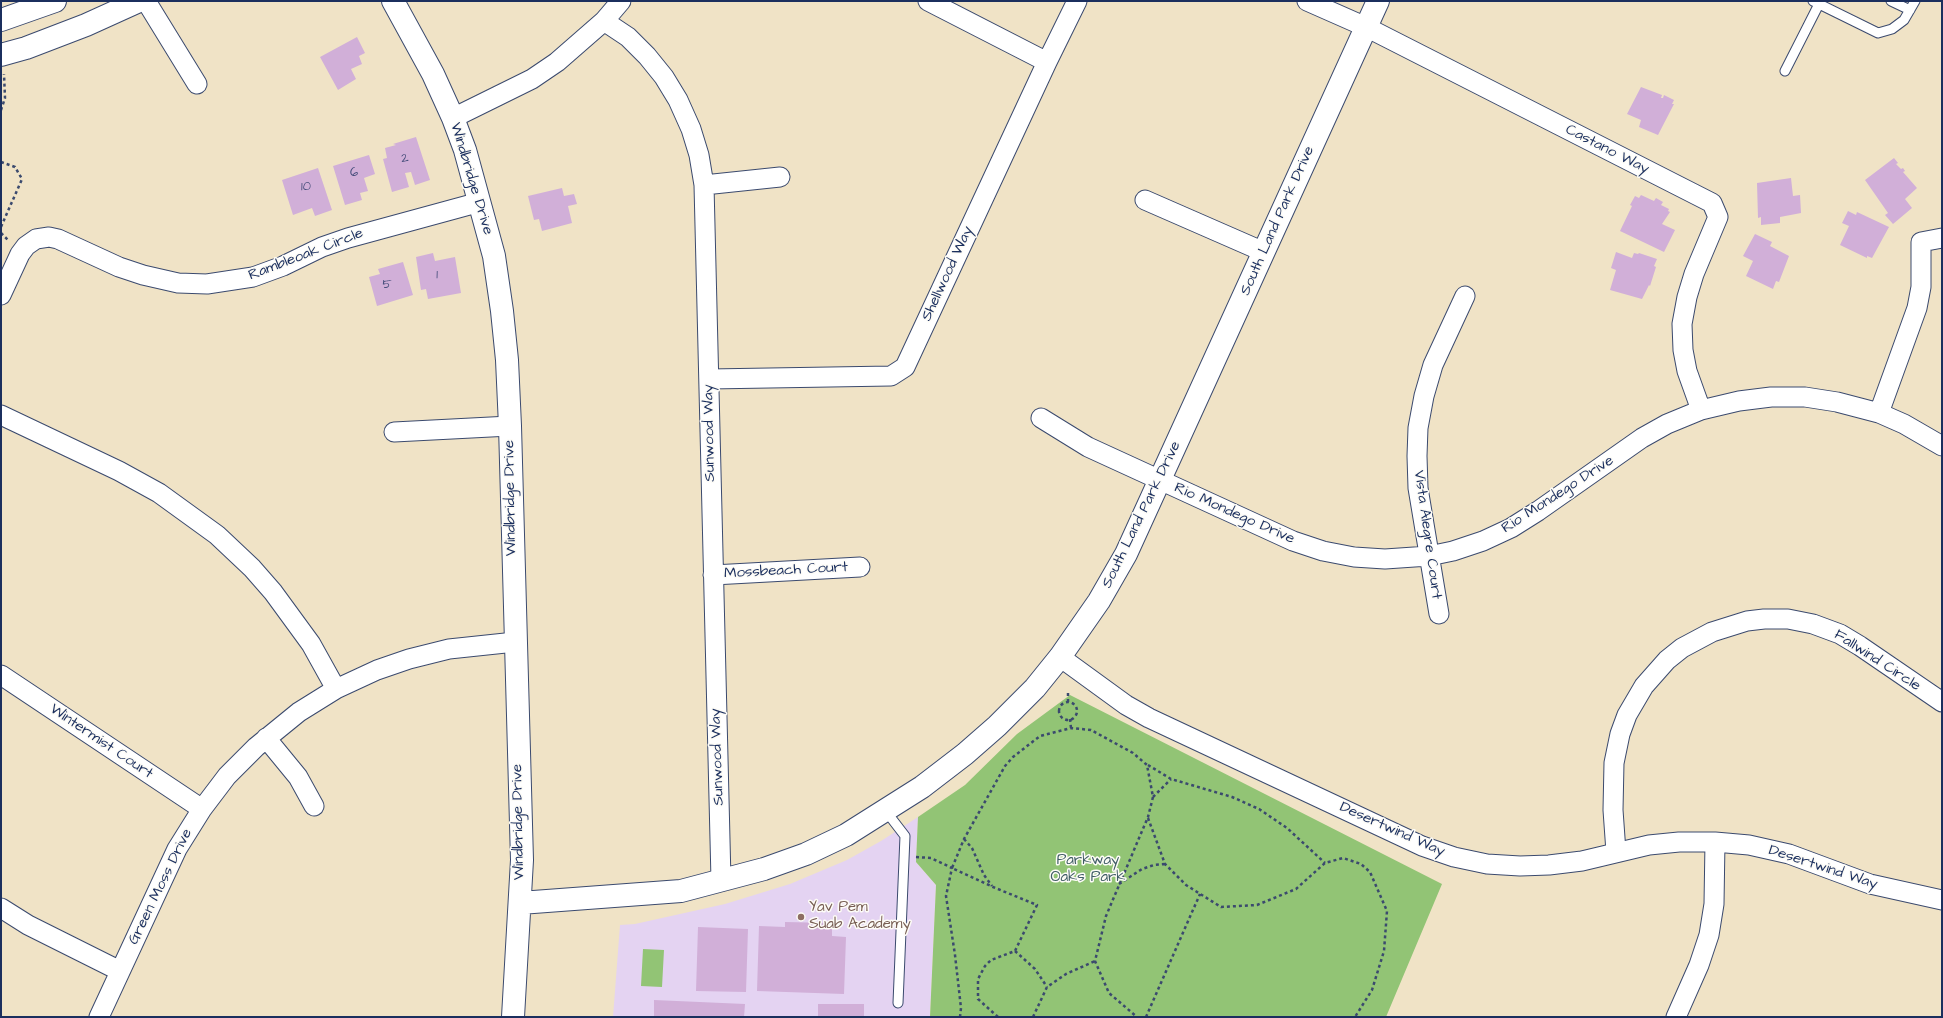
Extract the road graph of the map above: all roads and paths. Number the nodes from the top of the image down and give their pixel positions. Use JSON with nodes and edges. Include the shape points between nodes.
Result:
{"nodes":[{"id":1,"x":55,"y":1,"type":"edge"},
{"id":2,"x":139,"y":1,"type":"edge"},
{"id":3,"x":146,"y":1,"type":"edge"},
{"id":4,"x":393,"y":1,"type":"edge"},
{"id":5,"x":621,"y":1,"type":"edge"},
{"id":6,"x":928,"y":1,"type":"edge"},
{"id":7,"x":1078,"y":1,"type":"edge"},
{"id":8,"x":1307,"y":1,"type":"edge"},
{"id":9,"x":1378,"y":1,"type":"edge"},
{"id":10,"x":1891,"y":1,"type":"edge"},
{"id":11,"x":1915,"y":1,"type":"edge"},
{"id":12,"x":1816,"y":3,"type":"edge"},
{"id":13,"x":1910,"y":10,"type":"junction"},
{"id":14,"x":1,"y":20,"type":"edge"},
{"id":15,"x":604,"y":21,"type":"junction"},
{"id":16,"x":1366,"y":27,"type":"junction"},
{"id":17,"x":2,"y":54,"type":"edge"},
{"id":18,"x":1047,"y":62,"type":"junction"},
{"id":19,"x":1785,"y":71,"type":"dead end"},
{"id":20,"x":197,"y":84,"type":"dead end"},
{"id":21,"x":1,"y":110,"type":"edge"},
{"id":22,"x":453,"y":118,"type":"junction"},
{"id":23,"x":1,"y":162,"type":"edge"},
{"id":24,"x":780,"y":177,"type":"dead end"},
{"id":25,"x":704,"y":185,"type":"junction"},
{"id":26,"x":1145,"y":200,"type":"dead end"},
{"id":27,"x":480,"y":202,"type":"junction"},
{"id":28,"x":1,"y":227,"type":"edge"},
{"id":29,"x":1942,"y":238,"type":"edge"},
{"id":30,"x":1264,"y":252,"type":"junction"},
{"id":31,"x":1,"y":295,"type":"edge"},
{"id":32,"x":1465,"y":296,"type":"dead end"},
{"id":33,"x":709,"y":379,"type":"junction"},
{"id":34,"x":1701,"y":410,"type":"junction"},
{"id":35,"x":1879,"y":413,"type":"junction"},
{"id":36,"x":1,"y":415,"type":"edge"},
{"id":37,"x":1041,"y":418,"type":"dead end"},
{"id":38,"x":510,"y":426,"type":"junction"},
{"id":39,"x":394,"y":432,"type":"dead end"},
{"id":40,"x":1942,"y":446,"type":"edge"},
{"id":41,"x":1160,"y":480,"type":"junction"},
{"id":42,"x":1429,"y":556,"type":"junction"},
{"id":43,"x":860,"y":567,"type":"dead end"},
{"id":44,"x":713,"y":574,"type":"junction"},
{"id":45,"x":1439,"y":614,"type":"dead end"},
{"id":46,"x":515,"y":642,"type":"junction"},
{"id":47,"x":1060,"y":657,"type":"junction"},
{"id":48,"x":1,"y":675,"type":"edge"},
{"id":49,"x":336,"y":689,"type":"junction"},
{"id":50,"x":1068,"y":693,"type":"dead end"},
{"id":51,"x":1068,"y":702,"type":"junction"},
{"id":52,"x":1942,"y":702,"type":"edge"},
{"id":53,"x":1070,"y":719,"type":"junction"},
{"id":54,"x":1071,"y":728,"type":"junction"},
{"id":55,"x":266,"y":738,"type":"junction"},
{"id":56,"x":1147,"y":765,"type":"junction"},
{"id":57,"x":1171,"y":778,"type":"junction"},
{"id":58,"x":1153,"y":797,"type":"junction"},
{"id":59,"x":314,"y":806,"type":"dead end"},
{"id":60,"x":202,"y":809,"type":"junction"},
{"id":61,"x":885,"y":810,"type":"junction"},
{"id":62,"x":1148,"y":817,"type":"junction"},
{"id":63,"x":964,"y":839,"type":"junction"},
{"id":64,"x":1715,"y":842,"type":"junction"},
{"id":65,"x":1616,"y":852,"type":"junction"},
{"id":66,"x":916,"y":857,"type":"dead end"},
{"id":67,"x":1326,"y":863,"type":"junction"},
{"id":68,"x":1165,"y":864,"type":"junction"},
{"id":69,"x":952,"y":868,"type":"junction"},
{"id":70,"x":721,"y":880,"type":"junction"},
{"id":71,"x":1119,"y":885,"type":"junction"},
{"id":72,"x":993,"y":887,"type":"junction"},
{"id":73,"x":1200,"y":894,"type":"junction"},
{"id":74,"x":1942,"y":900,"type":"edge"},
{"id":75,"x":520,"y":903,"type":"junction"},
{"id":76,"x":1,"y":908,"type":"edge"},
{"id":77,"x":1015,"y":951,"type":"junction"},
{"id":78,"x":1095,"y":961,"type":"junction"},
{"id":79,"x":120,"y":971,"type":"junction"},
{"id":80,"x":1046,"y":987,"type":"junction"},
{"id":81,"x":898,"y":1003,"type":"dead end"},
{"id":82,"x":99,"y":1017,"type":"edge"},
{"id":83,"x":513,"y":1017,"type":"edge"},
{"id":84,"x":960,"y":1017,"type":"edge"},
{"id":85,"x":998,"y":1017,"type":"edge"},
{"id":86,"x":1032,"y":1017,"type":"edge"},
{"id":87,"x":1136,"y":1017,"type":"edge"},
{"id":88,"x":1146,"y":1017,"type":"edge"},
{"id":89,"x":1355,"y":1017,"type":"edge"},
{"id":90,"x":1676,"y":1017,"type":"edge"}],
"edges":[{"from":1,"to":14,"type":"street"},
{"from":2,"to":17,"type":"street","via":[[86,25],[26,48]]},
{"from":3,"to":20,"type":"street"},
{"from":4,"to":22,"type":"street","name":"Windbridge Drive","via":[[433,74]]},
{"from":5,"to":15,"type":"street"},
{"from":6,"to":18,"type":"street"},
{"from":7,"to":18,"type":"street","name":"Shellwood Way"},
{"from":8,"to":16,"type":"street","name":"Castano Way"},
{"from":9,"to":16,"type":"street","name":"South Land Park Drive"},
{"from":10,"to":13,"type":"lane"},
{"from":11,"to":13,"type":"lane"},
{"from":12,"to":13,"type":"lane","via":[[1878,33],[1892,29],[1904,20]]},
{"from":12,"to":19,"type":"lane"},
{"from":15,"to":22,"type":"street","via":[[557,62],[532,79]]},
{"from":15,"to":25,"type":"street","name":"Sunwood Way","via":[[628,37],[664,77],[691,129]]},
{"from":16,"to":30,"type":"street","name":"South Land Park Drive"},
{"from":16,"to":34,"type":"street","name":"Castano Way","via":[[1712,203],[1718,217],[1686,297],[1682,324],[1687,371]]},
{"from":17,"to":21,"type":"path","via":[[5,98]]},
{"from":18,"to":33,"type":"street","name":"Shellwood Way","via":[[905,366],[891,376]]},
{"from":22,"to":27,"type":"street","name":"Windbridge Drive"},
{"from":23,"to":28,"type":"path","via":[[15,167],[22,178]]},
{"from":24,"to":25,"type":"street"},
{"from":25,"to":33,"type":"street","name":"Sunwood Way"},
{"from":26,"to":30,"type":"street"},
{"from":27,"to":31,"type":"street","name":"Rambleoak Circle","via":[[348,238],[253,277],[207,284],[178,282],[143,275],[58,239],[36,239],[20,254]]},
{"from":27,"to":38,"type":"street","name":"Windbridge Drive","via":[[494,256],[502,311]]},
{"from":29,"to":35,"type":"street","via":[[1921,242],[1921,287],[1917,308]]},
{"from":30,"to":41,"type":"street","name":"South Land Park Drive"},
{"from":32,"to":42,"type":"street","name":"Vista Alegre Court","via":[[1434,366],[1424,396],[1418,428],[1418,488]]},
{"from":33,"to":44,"type":"street","name":"Sunwood Way"},
{"from":34,"to":35,"type":"street","name":"Rio Mondego Drive","via":[[1739,401],[1771,397],[1805,397]]},
{"from":34,"to":42,"type":"street","name":"Rio Mondego Drive","via":[[1642,438],[1512,528],[1483,541]]},
{"from":35,"to":40,"type":"street","name":"Rio Mondego Drive"},
{"from":36,"to":49,"type":"street","via":[[159,492],[217,535],[274,592],[311,644]]},
{"from":37,"to":41,"type":"street","name":"Rio Mondego Drive","via":[[1088,447]]},
{"from":38,"to":39,"type":"street"},
{"from":38,"to":46,"type":"street","name":"Windbridge Drive"},
{"from":41,"to":42,"type":"street","name":"Rio Mondego Drive","via":[[1293,541],[1323,551],[1354,557],[1386,559]]},
{"from":41,"to":47,"type":"street","name":"South Land Park Drive","via":[[1126,554],[1099,601]]},
{"from":42,"to":45,"type":"street","name":"Vista Alegre Court"},
{"from":43,"to":44,"type":"street","name":"Mossbeach Court"},
{"from":44,"to":70,"type":"street","name":"Sunwood Way"},
{"from":46,"to":49,"type":"street","name":"Green Moss Drive","via":[[449,649],[409,659],[376,670]]},
{"from":46,"to":75,"type":"street","name":"Windbridge Drive","via":[[522,860]]},
{"from":47,"to":61,"type":"street","name":"South Land Park Drive","via":[[1035,688],[983,738],[922,787]]},
{"from":47,"to":65,"type":"street","name":"Desertwind Way","via":[[1126,705],[1149,718],[1422,846],[1454,857],[1487,864],[1520,866],[1582,861]]},
{"from":48,"to":60,"type":"street","name":"Wintermist Court"},
{"from":49,"to":55,"type":"street","name":"Green Moss Drive","via":[[299,712]]},
{"from":50,"to":51,"type":"path"},
{"from":51,"to":53,"type":"path","via":[[1074,704],[1077,709],[1075,717]]},
{"from":51,"to":53,"type":"path","via":[[1061,706],[1060,712],[1064,718]]},
{"from":52,"to":65,"type":"street","name":"Fallwind Circle","via":[[1860,646],[1840,634],[1813,624],[1788,619],[1764,619],[1712,632],[1682,648],[1667,660],[1644,686],[1627,715],[1620,734],[1614,771],[1612,810]]},
{"from":53,"to":54,"type":"path"},
{"from":54,"to":56,"type":"path","via":[[1091,730],[1133,753]]},
{"from":54,"to":63,"type":"path","via":[[1040,736],[1013,757],[995,782]]},
{"from":55,"to":59,"type":"street","via":[[298,777]]},
{"from":55,"to":60,"type":"street","name":"Green Moss Drive","via":[[227,776]]},
{"from":56,"to":57,"type":"path"},
{"from":56,"to":58,"type":"path"},
{"from":57,"to":58,"type":"path"},
{"from":57,"to":67,"type":"path","via":[[1232,797],[1259,809],[1287,828]]},
{"from":58,"to":62,"type":"path"},
{"from":60,"to":79,"type":"street","name":"Green Moss Drive","via":[[177,849]]},
{"from":61,"to":70,"type":"street","name":"South Land Park Drive","via":[[846,835],[806,854],[775,866]]},
{"from":61,"to":81,"type":"lane","via":[[905,836]]},
{"from":62,"to":68,"type":"path"},
{"from":62,"to":71,"type":"path"},
{"from":63,"to":69,"type":"path"},
{"from":63,"to":72,"type":"path","via":[[972,848],[984,875]]},
{"from":64,"to":65,"type":"street","name":"Desertwind Way","via":[[1679,842]]},
{"from":64,"to":74,"type":"street","name":"Desertwind Way","via":[[1749,845],[1789,854],[1870,884]]},
{"from":64,"to":90,"type":"street","via":[[1714,904],[1709,935]]},
{"from":66,"to":69,"type":"path","via":[[931,858]]},
{"from":67,"to":73,"type":"path","via":[[1296,889],[1257,905],[1222,907]]},
{"from":67,"to":89,"type":"path","via":[[1342,858],[1362,864],[1370,872],[1387,911],[1384,951],[1372,990]]},
{"from":68,"to":71,"type":"path","via":[[1142,869]]},
{"from":68,"to":73,"type":"path","via":[[1186,885]]},
{"from":69,"to":72,"type":"path"},
{"from":69,"to":84,"type":"path","via":[[946,896],[955,955]]},
{"from":70,"to":75,"type":"street","name":"South Land Park Drive","via":[[656,894]]},
{"from":71,"to":78,"type":"path","via":[[1106,916]]},
{"from":72,"to":77,"type":"path","via":[[1037,905]]},
{"from":73,"to":88,"type":"path"},
{"from":75,"to":83,"type":"street","name":"Windbridge Drive"},
{"from":76,"to":79,"type":"street","via":[[28,925]]},
{"from":77,"to":80,"type":"path","via":[[1035,969]]},
{"from":77,"to":85,"type":"path","via":[[991,960],[984,966],[978,979],[978,999]]},
{"from":78,"to":80,"type":"path","via":[[1066,974]]},
{"from":78,"to":87,"type":"path","via":[[1109,993]]},
{"from":79,"to":82,"type":"street","name":"Green Moss Drive"},
{"from":80,"to":86,"type":"path"}]}
